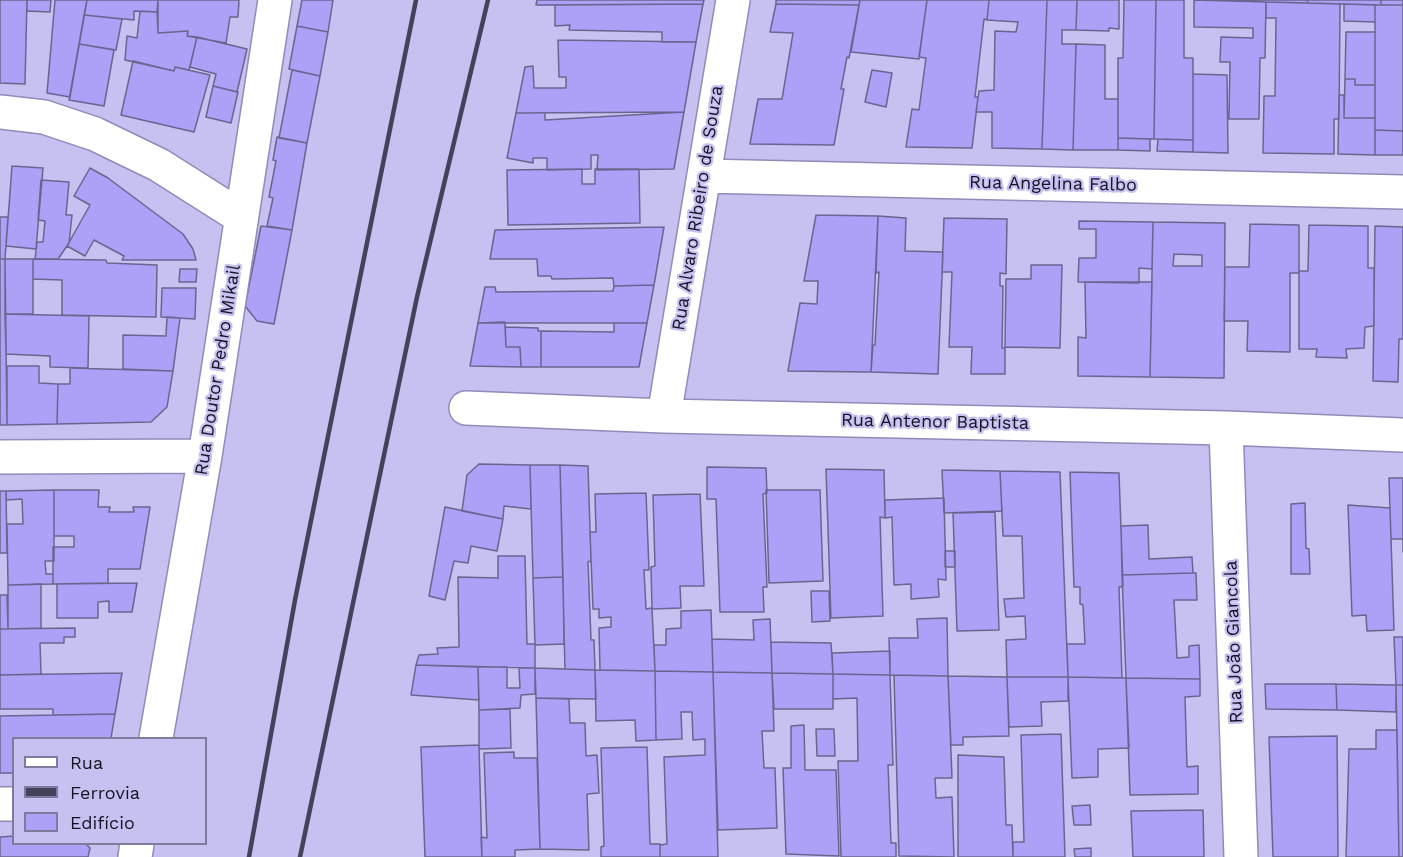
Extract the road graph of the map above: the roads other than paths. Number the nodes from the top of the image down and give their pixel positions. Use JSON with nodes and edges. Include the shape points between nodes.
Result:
{"nodes":[{"id":1,"x":275,"y":0,"type":"edge"},
{"id":2,"x":732,"y":0,"type":"edge"},
{"id":3,"x":0,"y":112,"type":"edge"},
{"id":4,"x":704,"y":176,"type":"junction"},
{"id":5,"x":1403,"y":192,"type":"edge"},
{"id":6,"x":241,"y":217,"type":"junction"},
{"id":7,"x":466,"y":408,"type":"dead end"},
{"id":8,"x":664,"y":416,"type":"junction"},
{"id":9,"x":1226,"y":428,"type":"junction"},
{"id":10,"x":1403,"y":435,"type":"edge"},
{"id":11,"x":205,"y":456,"type":"junction"},
{"id":12,"x":0,"y":457,"type":"edge"},
{"id":13,"x":156,"y":737,"type":"edge"},
{"id":14,"x":1241,"y":857,"type":"edge"}],
"edges":[{"from":1,"to":6,"type":"street","name":"Rua Doutor Pedro Mikail"},
{"from":2,"to":4,"type":"street","name":"Rua Alvaro Ribeiro de Souza"},
{"from":3,"to":6,"type":"street","via":[[44,117],[95,134],[159,165]]},
{"from":4,"to":5,"type":"street","name":"Rua Angelina Falbo"},
{"from":4,"to":8,"type":"street","name":"Rua Alvaro Ribeiro de Souza"},
{"from":6,"to":11,"type":"street","name":"Rua Doutor Pedro Mikail"},
{"from":7,"to":8,"type":"street","name":"Rua Antenor Baptista"},
{"from":8,"to":9,"type":"street","name":"Rua Antenor Baptista"},
{"from":9,"to":10,"type":"street","name":"Rua Antenor Baptista"},
{"from":9,"to":14,"type":"street","name":"Rua João Giancola"},
{"from":11,"to":12,"type":"street"},
{"from":11,"to":13,"type":"street","name":"Rua Doutor Pedro Mikail"}]}
